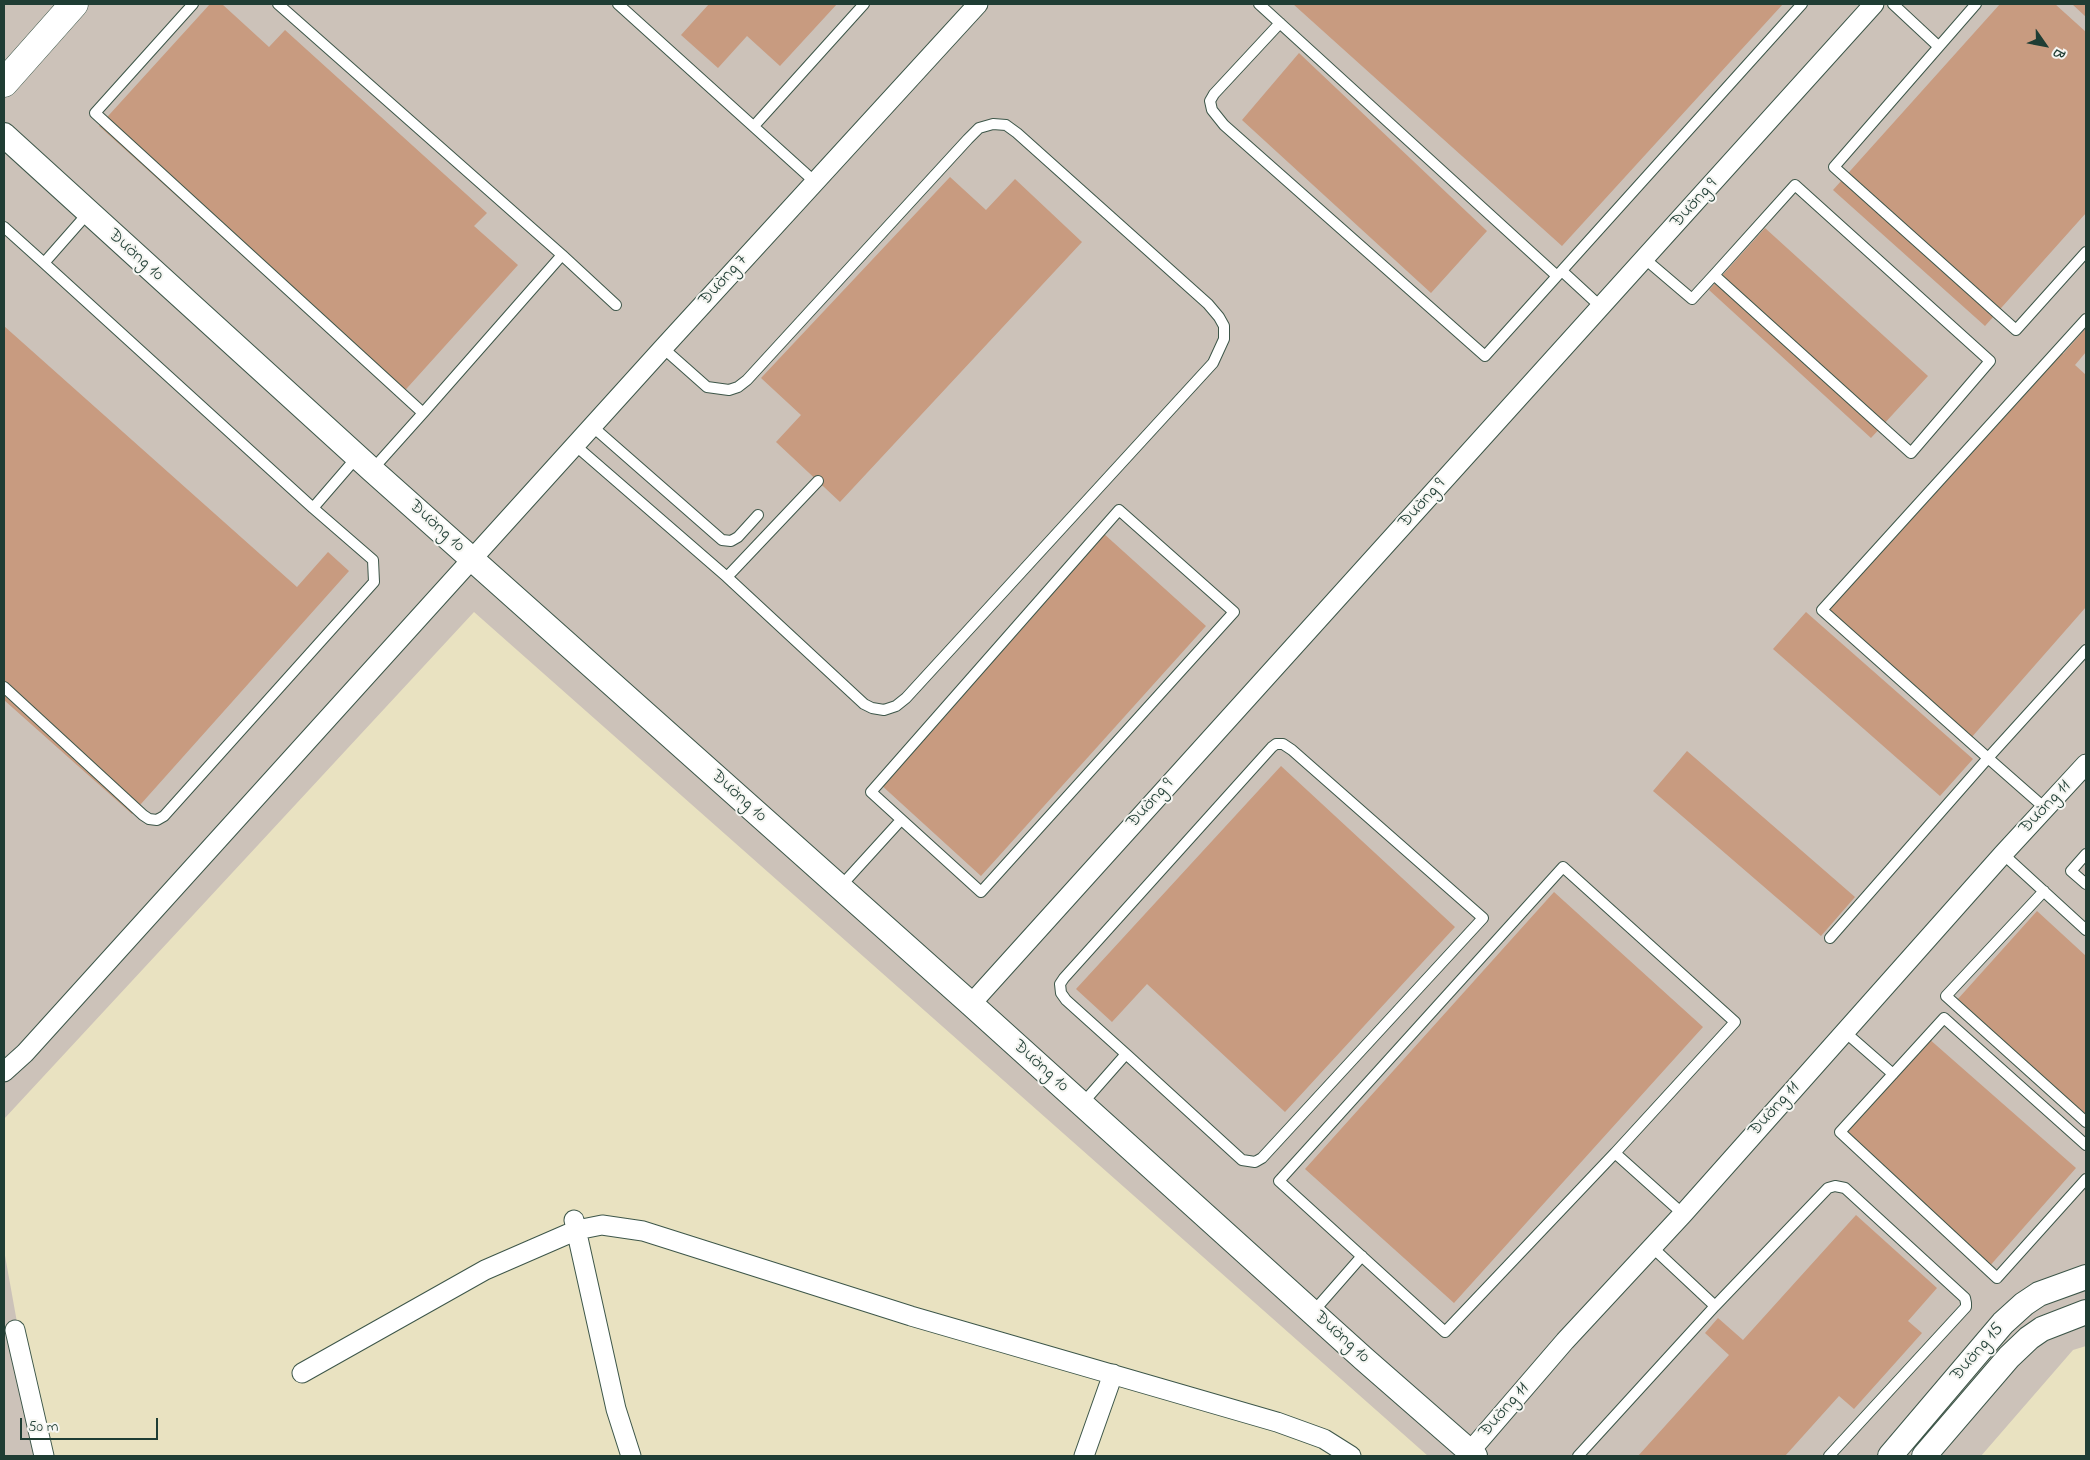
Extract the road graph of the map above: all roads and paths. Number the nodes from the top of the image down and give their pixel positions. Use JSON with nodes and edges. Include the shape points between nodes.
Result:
{"nodes":[{"id":1,"x":74,"y":4,"type":"edge"},
{"id":2,"x":192,"y":4,"type":"edge"},
{"id":3,"x":278,"y":4,"type":"edge"},
{"id":4,"x":618,"y":4,"type":"edge"},
{"id":5,"x":864,"y":4,"type":"edge"},
{"id":6,"x":978,"y":4,"type":"edge"},
{"id":7,"x":1259,"y":4,"type":"edge"},
{"id":8,"x":1802,"y":4,"type":"edge"},
{"id":9,"x":1874,"y":4,"type":"edge"},
{"id":10,"x":1893,"y":4,"type":"edge"},
{"id":11,"x":1976,"y":4,"type":"edge"},
{"id":12,"x":1280,"y":23,"type":"junction"},
{"id":13,"x":1938,"y":46,"type":"junction"},
{"id":14,"x":4,"y":82,"type":"edge"},
{"id":15,"x":754,"y":126,"type":"junction"},
{"id":16,"x":4,"y":135,"type":"edge"},
{"id":17,"x":815,"y":182,"type":"junction"},
{"id":18,"x":88,"y":213,"type":"junction"},
{"id":19,"x":4,"y":227,"type":"edge"},
{"id":20,"x":2086,"y":252,"type":"edge"},
{"id":21,"x":562,"y":255,"type":"junction"},
{"id":22,"x":1645,"y":259,"type":"junction"},
{"id":23,"x":44,"y":263,"type":"junction"},
{"id":24,"x":1560,"y":273,"type":"junction"},
{"id":25,"x":1714,"y":275,"type":"junction"},
{"id":26,"x":616,"y":305,"type":"dead end"},
{"id":27,"x":1601,"y":307,"type":"junction"},
{"id":28,"x":2086,"y":319,"type":"edge"},
{"id":29,"x":663,"y":348,"type":"junction"},
{"id":30,"x":423,"y":413,"type":"junction"},
{"id":31,"x":593,"y":427,"type":"junction"},
{"id":32,"x":576,"y":446,"type":"junction"},
{"id":33,"x":365,"y":463,"type":"junction"},
{"id":34,"x":818,"y":481,"type":"dead end"},
{"id":35,"x":313,"y":508,"type":"junction"},
{"id":36,"x":758,"y":515,"type":"dead end"},
{"id":37,"x":473,"y":560,"type":"junction"},
{"id":38,"x":727,"y":577,"type":"junction"},
{"id":39,"x":2086,"y":650,"type":"edge"},
{"id":40,"x":4,"y":687,"type":"edge"},
{"id":41,"x":1988,"y":758,"type":"junction"},
{"id":42,"x":2086,"y":764,"type":"edge"},
{"id":43,"x":2046,"y":809,"type":"junction"},
{"id":44,"x":901,"y":820,"type":"junction"},
{"id":45,"x":2002,"y":854,"type":"junction"},
{"id":46,"x":2086,"y":854,"type":"edge"},
{"id":47,"x":2086,"y":884,"type":"edge"},
{"id":48,"x":840,"y":887,"type":"junction"},
{"id":49,"x":2044,"y":891,"type":"junction"},
{"id":50,"x":2086,"y":930,"type":"edge"},
{"id":51,"x":1830,"y":938,"type":"dead end"},
{"id":52,"x":971,"y":1004,"type":"junction"},
{"id":53,"x":1845,"y":1032,"type":"junction"},
{"id":54,"x":1126,"y":1054,"type":"junction"},
{"id":55,"x":7,"y":1065,"type":"edge"},
{"id":56,"x":1893,"y":1074,"type":"junction"},
{"id":57,"x":1082,"y":1104,"type":"junction"},
{"id":58,"x":2086,"y":1122,"type":"edge"},
{"id":59,"x":2086,"y":1145,"type":"edge"},
{"id":60,"x":1614,"y":1153,"type":"junction"},
{"id":61,"x":2086,"y":1179,"type":"edge"},
{"id":62,"x":1683,"y":1214,"type":"junction"},
{"id":63,"x":575,"y":1225,"type":"junction"},
{"id":64,"x":1652,"y":1247,"type":"junction"},
{"id":65,"x":1362,"y":1256,"type":"junction"},
{"id":66,"x":2086,"y":1277,"type":"edge"},
{"id":67,"x":1715,"y":1306,"type":"junction"},
{"id":68,"x":1313,"y":1312,"type":"junction"},
{"id":69,"x":2086,"y":1312,"type":"edge"},
{"id":70,"x":15,"y":1330,"type":"dead end"},
{"id":71,"x":302,"y":1373,"type":"dead end"},
{"id":72,"x":1113,"y":1374,"type":"junction"},
{"id":73,"x":1470,"y":1455,"type":"edge"},
{"id":74,"x":44,"y":1456,"type":"edge"},
{"id":75,"x":631,"y":1456,"type":"edge"},
{"id":76,"x":1084,"y":1456,"type":"edge"},
{"id":77,"x":1351,"y":1456,"type":"edge"},
{"id":78,"x":1578,"y":1456,"type":"edge"},
{"id":79,"x":1829,"y":1456,"type":"edge"},
{"id":80,"x":1890,"y":1456,"type":"edge"},
{"id":81,"x":1924,"y":1456,"type":"edge"}],
"edges":[{"from":1,"to":14,"type":"main road"},
{"from":2,"to":30,"type":"lane","via":[[95,114]]},
{"from":3,"to":21,"type":"lane"},
{"from":4,"to":15,"type":"lane"},
{"from":5,"to":15,"type":"lane"},
{"from":6,"to":17,"type":"street","name":"Đường 7"},
{"from":7,"to":12,"type":"lane"},
{"from":8,"to":24,"type":"lane"},
{"from":9,"to":22,"type":"street","name":"Đường 9"},
{"from":10,"to":13,"type":"lane"},
{"from":11,"to":13,"type":"lane"},
{"from":12,"to":24,"type":"lane"},
{"from":12,"to":24,"type":"lane","via":[[1210,101],[1212,110],[1224,125],[1485,356]]},
{"from":13,"to":20,"type":"lane","via":[[1834,167],[2016,330]]},
{"from":15,"to":17,"type":"lane"},
{"from":16,"to":18,"type":"street","name":"Đường 10"},
{"from":17,"to":29,"type":"street","name":"Đường 7"},
{"from":18,"to":23,"type":"lane"},
{"from":18,"to":33,"type":"street","name":"Đường 10"},
{"from":19,"to":23,"type":"lane"},
{"from":21,"to":26,"type":"lane"},
{"from":21,"to":30,"type":"lane"},
{"from":22,"to":25,"type":"lane","via":[[1692,299]]},
{"from":22,"to":27,"type":"street","name":"Đường 9"},
{"from":23,"to":35,"type":"lane"},
{"from":24,"to":27,"type":"lane"},
{"from":25,"to":25,"type":"lane","via":[[1795,185],[1990,361],[1911,453]]},
{"from":27,"to":52,"type":"street","name":"Đường 9"},
{"from":28,"to":41,"type":"lane","via":[[1822,610]]},
{"from":29,"to":31,"type":"street","name":"Đường 7"},
{"from":29,"to":38,"type":"lane","via":[[706,387],[729,390],[738,387],[968,138],[979,128],[993,124],[1006,125],[1017,133],[1208,304],[1224,326],[1224,339],[1213,363],[896,706],[884,710],[864,704]]},
{"from":30,"to":33,"type":"lane"},
{"from":31,"to":32,"type":"street","name":"Đường 7"},
{"from":31,"to":36,"type":"lane","via":[[722,540],[731,541]]},
{"from":32,"to":37,"type":"street","name":"Đường 7"},
{"from":32,"to":38,"type":"lane"},
{"from":33,"to":35,"type":"lane"},
{"from":33,"to":37,"type":"street","name":"Đường 10"},
{"from":34,"to":38,"type":"lane"},
{"from":35,"to":40,"type":"lane","via":[[373,560],[374,582],[164,816],[149,820]]},
{"from":37,"to":48,"type":"street","name":"Đường 10"},
{"from":37,"to":55,"type":"street","name":"Đường 7","via":[[25,1053]]},
{"from":39,"to":41,"type":"lane"},
{"from":41,"to":43,"type":"lane"},
{"from":41,"to":51,"type":"lane"},
{"from":42,"to":43,"type":"street","name":"Đường 11"},
{"from":43,"to":45,"type":"street","name":"Đường 11"},
{"from":44,"to":44,"type":"lane","via":[[981,892],[1234,612],[1119,510],[870,792]]},
{"from":44,"to":48,"type":"lane"},
{"from":45,"to":49,"type":"lane"},
{"from":45,"to":53,"type":"street","name":"Đường 11"},
{"from":46,"to":47,"type":"lane","via":[[2071,871]]},
{"from":48,"to":52,"type":"street","name":"Đường 10"},
{"from":49,"to":50,"type":"lane"},
{"from":49,"to":58,"type":"lane","via":[[1946,996]]},
{"from":52,"to":57,"type":"street","name":"Đường 10"},
{"from":53,"to":56,"type":"lane"},
{"from":53,"to":62,"type":"street","name":"Đường 11"},
{"from":54,"to":54,"type":"lane","via":[[1066,1000],[1060,984],[1276,744],[1292,750],[1483,918],[1255,1162],[1242,1160]]},
{"from":54,"to":57,"type":"lane"},
{"from":56,"to":59,"type":"lane","via":[[1944,1018]]},
{"from":56,"to":61,"type":"lane","via":[[1840,1132],[1997,1278]]},
{"from":57,"to":68,"type":"street","name":"Đường 10"},
{"from":60,"to":62,"type":"lane"},
{"from":60,"to":65,"type":"lane","via":[[1445,1332]]},
{"from":60,"to":65,"type":"lane","via":[[1735,1022],[1563,867],[1279,1181]]},
{"from":62,"to":64,"type":"street","name":"Đường 11"},
{"from":63,"to":71,"type":"street","via":[[485,1270]]},
{"from":63,"to":72,"type":"street","via":[[643,1231],[911,1316]]},
{"from":63,"to":75,"type":"street","via":[[616,1409]]},
{"from":64,"to":67,"type":"lane"},
{"from":64,"to":73,"type":"street","name":"Đường 11","via":[[1565,1341]]},
{"from":65,"to":68,"type":"lane"},
{"from":66,"to":80,"type":"street","name":"Đường 15","via":[[2039,1294],[2024,1304]]},
{"from":67,"to":78,"type":"lane"},
{"from":67,"to":79,"type":"lane","via":[[1828,1188],[1835,1186],[1845,1188],[1965,1298],[1966,1307]]},
{"from":68,"to":73,"type":"street","name":"Đường 10"},
{"from":69,"to":81,"type":"street","name":"Đường 15","via":[[2042,1329],[2029,1338]]},
{"from":70,"to":74,"type":"street"},
{"from":72,"to":76,"type":"street"},
{"from":72,"to":77,"type":"street","via":[[1324,1438]]}]}
